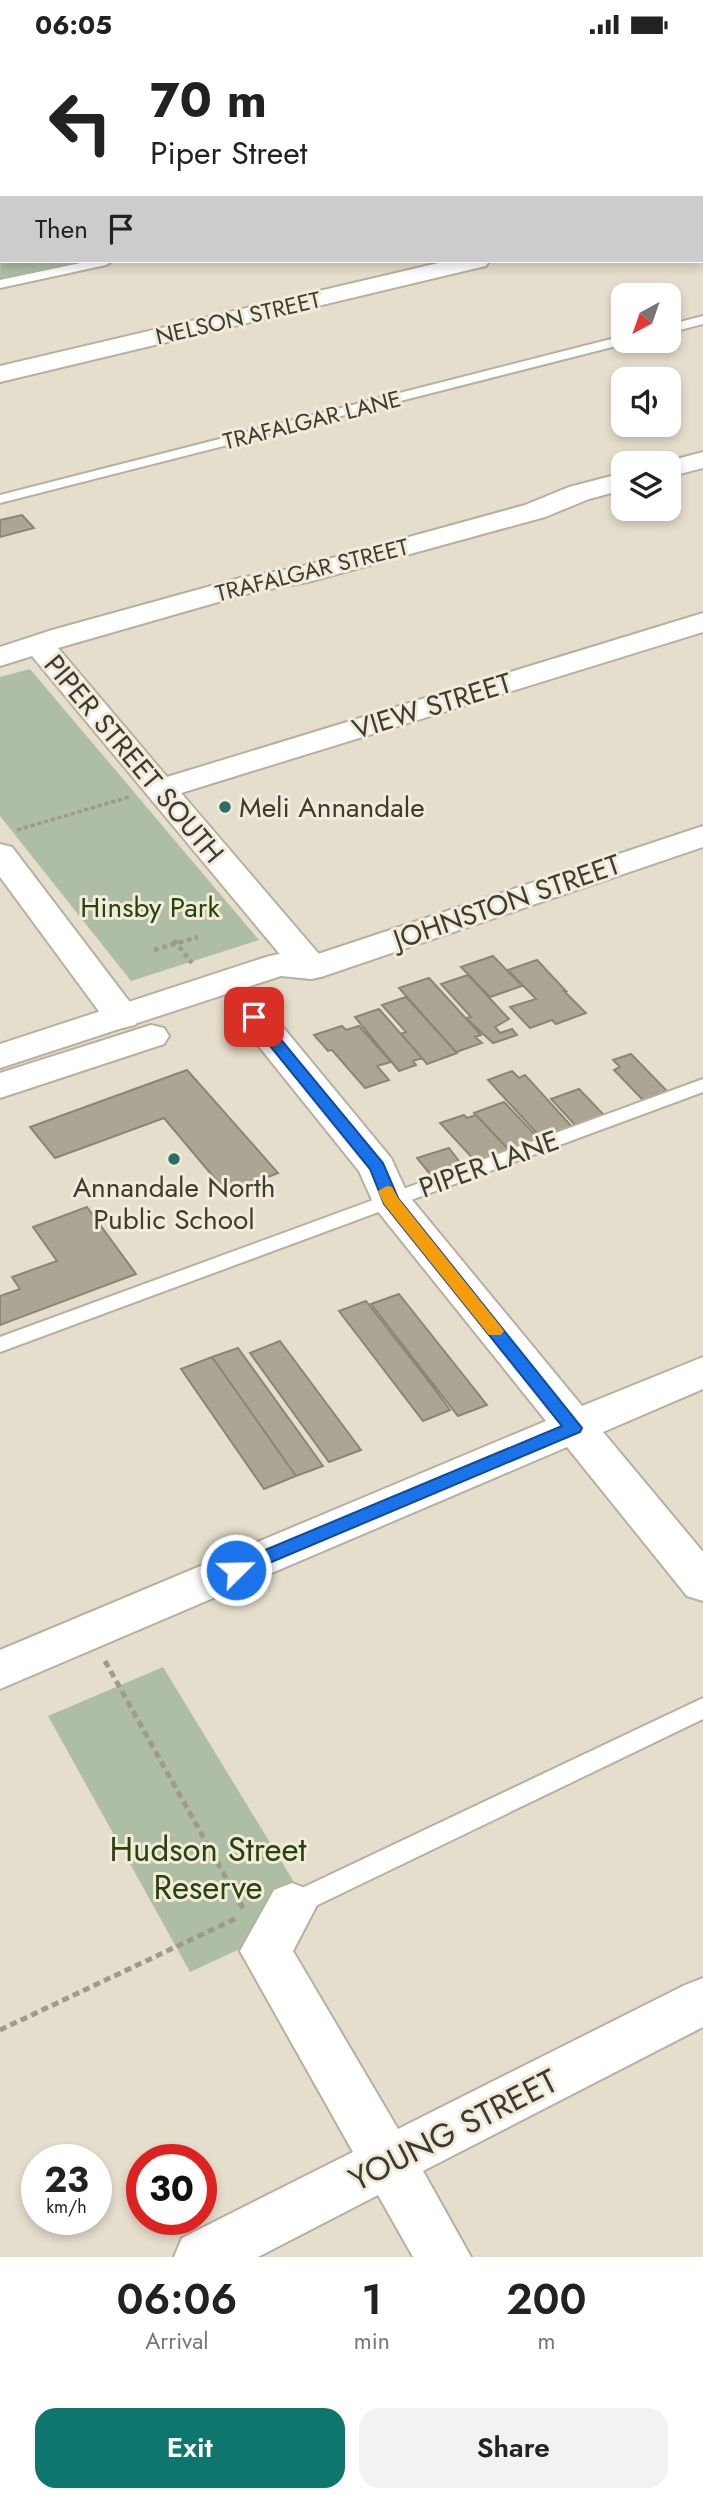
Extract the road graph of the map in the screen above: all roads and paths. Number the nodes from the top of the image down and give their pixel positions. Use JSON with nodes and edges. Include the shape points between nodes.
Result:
{"nodes":[{"id":1,"x":97,"y":263,"type":"edge"},
{"id":2,"x":469,"y":263,"type":"edge"},
{"id":3,"x":0,"y":284,"type":"edge"},
{"id":4,"x":703,"y":320,"type":"edge"},
{"id":5,"x":681,"y":326,"type":"edge"},
{"id":6,"x":611,"y":343,"type":"edge"},
{"id":7,"x":0,"y":375,"type":"edge"},
{"id":8,"x":703,"y":460,"type":"edge"},
{"id":9,"x":681,"y":466,"type":"edge"},
{"id":10,"x":611,"y":484,"type":"edge"},
{"id":11,"x":0,"y":499,"type":"edge"},
{"id":12,"x":703,"y":622,"type":"edge"},
{"id":13,"x":39,"y":646,"type":"junction"},
{"id":14,"x":0,"y":657,"type":"edge"},
{"id":15,"x":148,"y":792,"type":"junction"},
{"id":16,"x":703,"y":836,"type":"edge"},
{"id":17,"x":6,"y":843,"type":"edge"},
{"id":18,"x":198,"y":937,"type":"dead end"},
{"id":19,"x":176,"y":941,"type":"junction"},
{"id":20,"x":154,"y":950,"type":"dead end"},
{"id":21,"x":193,"y":964,"type":"dead end"},
{"id":22,"x":311,"y":968,"type":"junction"},
{"id":23,"x":245,"y":1005,"type":"junction"},
{"id":24,"x":122,"y":1017,"type":"junction"},
{"id":25,"x":0,"y":1056,"type":"edge"},
{"id":26,"x":703,"y":1085,"type":"edge"},
{"id":27,"x":0,"y":1086,"type":"edge"},
{"id":28,"x":390,"y":1200,"type":"junction"},
{"id":29,"x":0,"y":1346,"type":"edge"},
{"id":30,"x":703,"y":1371,"type":"edge"},
{"id":31,"x":573,"y":1428,"type":"junction"},
{"id":32,"x":703,"y":1584,"type":"edge"},
{"id":33,"x":89,"y":1632,"type":"junction"},
{"id":34,"x":0,"y":1670,"type":"edge"},
{"id":35,"x":703,"y":1709,"type":"edge"},
{"id":36,"x":292,"y":1905,"type":"joint"},
{"id":37,"x":703,"y":2001,"type":"edge"},
{"id":38,"x":0,"y":2030,"type":"edge"},
{"id":39,"x":388,"y":2163,"type":"junction"},
{"id":40,"x":202,"y":2257,"type":"edge"},
{"id":41,"x":443,"y":2257,"type":"edge"}],
"edges":[{"from":1,"to":3,"type":"lane"},
{"from":2,"to":7,"type":"street","name":"NELSON STREET"},
{"from":4,"to":5,"type":"lane"},
{"from":6,"to":11,"type":"lane","name":"TRAFALGAR LANE"},
{"from":8,"to":9,"type":"street"},
{"from":10,"to":13,"type":"street","name":"TRAFALGAR STREET","via":[[535,510],[298,576],[240,587]]},
{"from":12,"to":15,"type":"street","name":"VIEW STREET"},
{"from":13,"to":14,"type":"street","name":"TRAFALGAR STREET"},
{"from":13,"to":15,"type":"street","name":"PIPER STREET SOUTH"},
{"from":15,"to":17,"type":"path"},
{"from":15,"to":22,"type":"street","name":"PIPER STREET SOUTH"},
{"from":16,"to":22,"type":"street","name":"JOHNSTON STREET"},
{"from":17,"to":24,"type":"street"},
{"from":18,"to":19,"type":"path"},
{"from":19,"to":20,"type":"path"},
{"from":19,"to":21,"type":"path"},
{"from":22,"to":23,"type":"street","name":"JOHNSTON STREET","via":[[296,986]]},
{"from":22,"to":24,"type":"street","name":"JOHNSTON STREET","via":[[279,965]]},
{"from":23,"to":27,"type":"street","name":"JOHNSTON STREET"},
{"from":23,"to":28,"type":"street","via":[[377,1167]]},
{"from":24,"to":25,"type":"street","name":"JOHNSTON STREET"},
{"from":26,"to":28,"type":"lane","name":"PIPER LANE"},
{"from":28,"to":29,"type":"lane","name":"PIPER LANE"},
{"from":28,"to":31,"type":"street"},
{"from":30,"to":31,"type":"street"},
{"from":31,"to":32,"type":"street"},
{"from":31,"to":33,"type":"street"},
{"from":33,"to":34,"type":"street"},
{"from":33,"to":38,"type":"path","via":[[246,1914]]},
{"from":35,"to":36,"type":"lane"},
{"from":36,"to":39,"type":"street","via":[[266,1951]]},
{"from":37,"to":39,"type":"street","name":"YOUNG STREET"},
{"from":39,"to":40,"type":"street","name":"YOUNG STREET"},
{"from":39,"to":41,"type":"street"}]}
